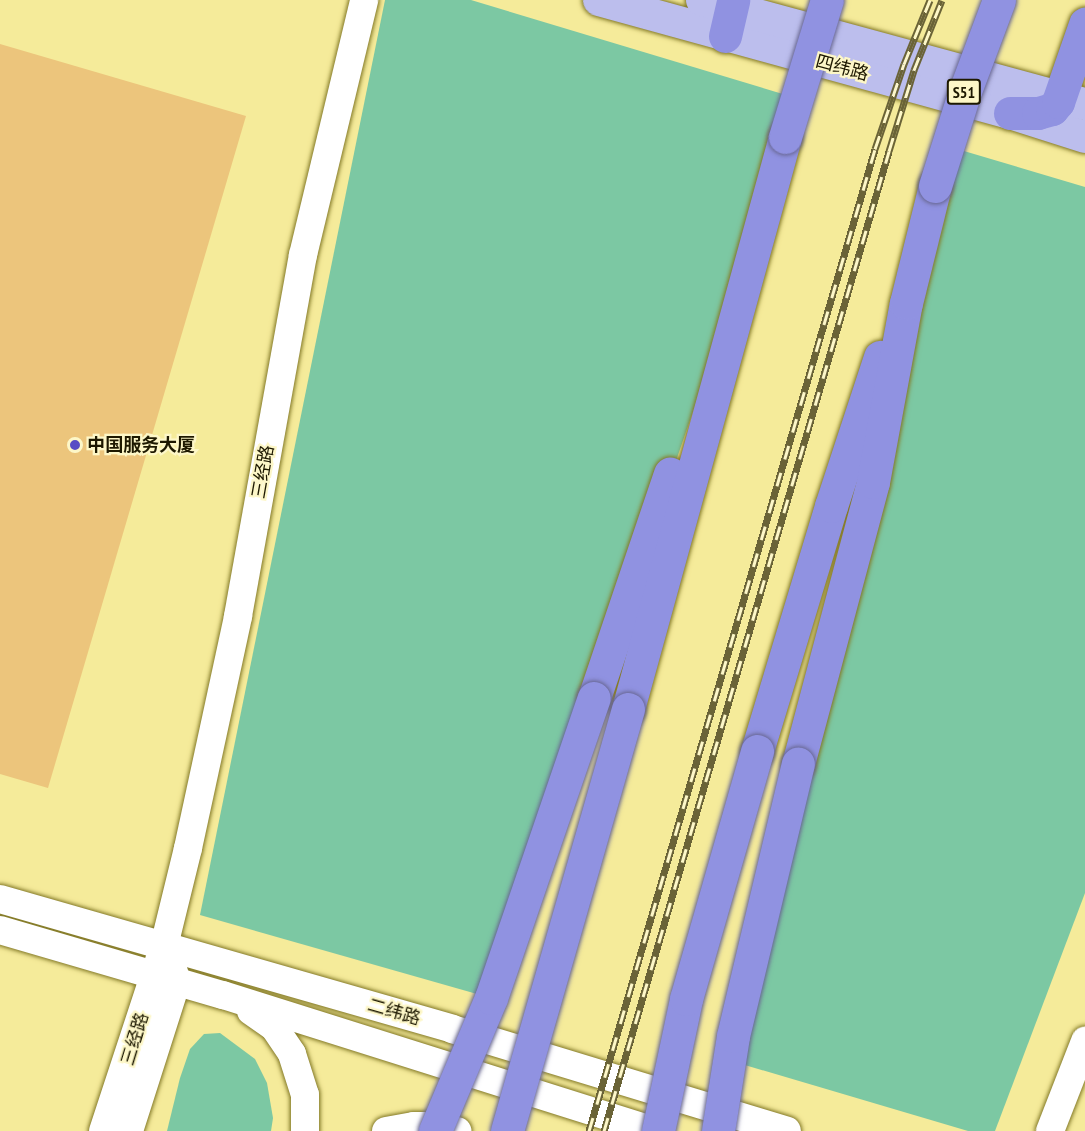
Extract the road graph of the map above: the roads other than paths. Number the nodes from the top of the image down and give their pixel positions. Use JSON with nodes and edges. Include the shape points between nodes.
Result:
{"nodes":[{"id":1,"x":364,"y":0,"type":"edge"},
{"id":2,"x":599,"y":0,"type":"edge"},
{"id":3,"x":827,"y":0,"type":"edge"},
{"id":4,"x":999,"y":0,"type":"edge"},
{"id":5,"x":723,"y":11,"type":"edge"},
{"id":6,"x":1085,"y":24,"type":"edge"},
{"id":7,"x":1072,"y":101,"type":"edge"},
{"id":8,"x":1010,"y":113,"type":"junction"},
{"id":9,"x":1085,"y":137,"type":"edge"},
{"id":10,"x":770,"y":188,"type":"junction"},
{"id":11,"x":922,"y":233,"type":"junction"},
{"id":12,"x":0,"y":899,"type":"edge"},
{"id":13,"x":0,"y":930,"type":"edge"},
{"id":14,"x":164,"y":946,"type":"junction"},
{"id":15,"x":166,"y":978,"type":"junction"},
{"id":16,"x":223,"y":995,"type":"junction"},
{"id":17,"x":1085,"y":1041,"type":"edge"},
{"id":18,"x":531,"y":1042,"type":"junction"},
{"id":19,"x":103,"y":1131,"type":"edge"},
{"id":20,"x":129,"y":1131,"type":"edge"},
{"id":21,"x":305,"y":1131,"type":"edge"},
{"id":22,"x":386,"y":1131,"type":"edge"},
{"id":23,"x":435,"y":1131,"type":"edge"},
{"id":24,"x":457,"y":1131,"type":"edge"},
{"id":25,"x":493,"y":1131,"type":"edge"},
{"id":26,"x":507,"y":1131,"type":"edge"},
{"id":27,"x":656,"y":1131,"type":"edge"},
{"id":28,"x":718,"y":1131,"type":"edge"},
{"id":29,"x":787,"y":1131,"type":"edge"},
{"id":30,"x":1050,"y":1131,"type":"edge"}],
"edges":[{"from":1,"to":14,"type":"main road","name":"三经路","via":[[303,255],[238,616]]},
{"from":2,"to":5,"type":"main road","name":"四纬路"},
{"from":3,"to":10,"type":"highway","bridge":true},
{"from":4,"to":11,"type":"highway","number":"S51","bridge":true,"via":[[965,91]]},
{"from":5,"to":7,"type":"main road","name":"四纬路"},
{"from":5,"to":8,"type":"main road","name":"四纬路"},
{"from":6,"to":7,"type":"highway"},
{"from":7,"to":8,"type":"highway","via":[[1046,111]]},
{"from":8,"to":9,"type":"main road","name":"四纬路"},
{"from":10,"to":18,"type":"highway","bridge":true,"via":[[628,709]]},
{"from":10,"to":23,"type":"highway","bridge":true,"via":[[490,998]]},
{"from":11,"to":27,"type":"highway","bridge":true,"via":[[831,506],[758,751],[686,999]]},
{"from":11,"to":28,"type":"highway","bridge":true,"via":[[873,482],[798,764],[735,1027]]},
{"from":12,"to":14,"type":"main road","name":"二纬路"},
{"from":13,"to":15,"type":"main road","name":"二纬路"},
{"from":14,"to":15,"type":"main road","name":"三经路"},
{"from":14,"to":29,"type":"main road","name":"二纬路"},
{"from":15,"to":16,"type":"main road","name":"二纬路"},
{"from":15,"to":19,"type":"main road","name":"三经路"},
{"from":15,"to":20,"type":"main road","name":"三经路"},
{"from":16,"to":21,"type":"main road","via":[[262,1018],[283,1038],[302,1082]]},
{"from":16,"to":27,"type":"main road","name":"二纬路"},
{"from":17,"to":30,"type":"main road"},
{"from":18,"to":25,"type":"highway","bridge":true},
{"from":18,"to":26,"type":"highway","bridge":true},
{"from":22,"to":24,"type":"main road","via":[[434,1126]]}]}
